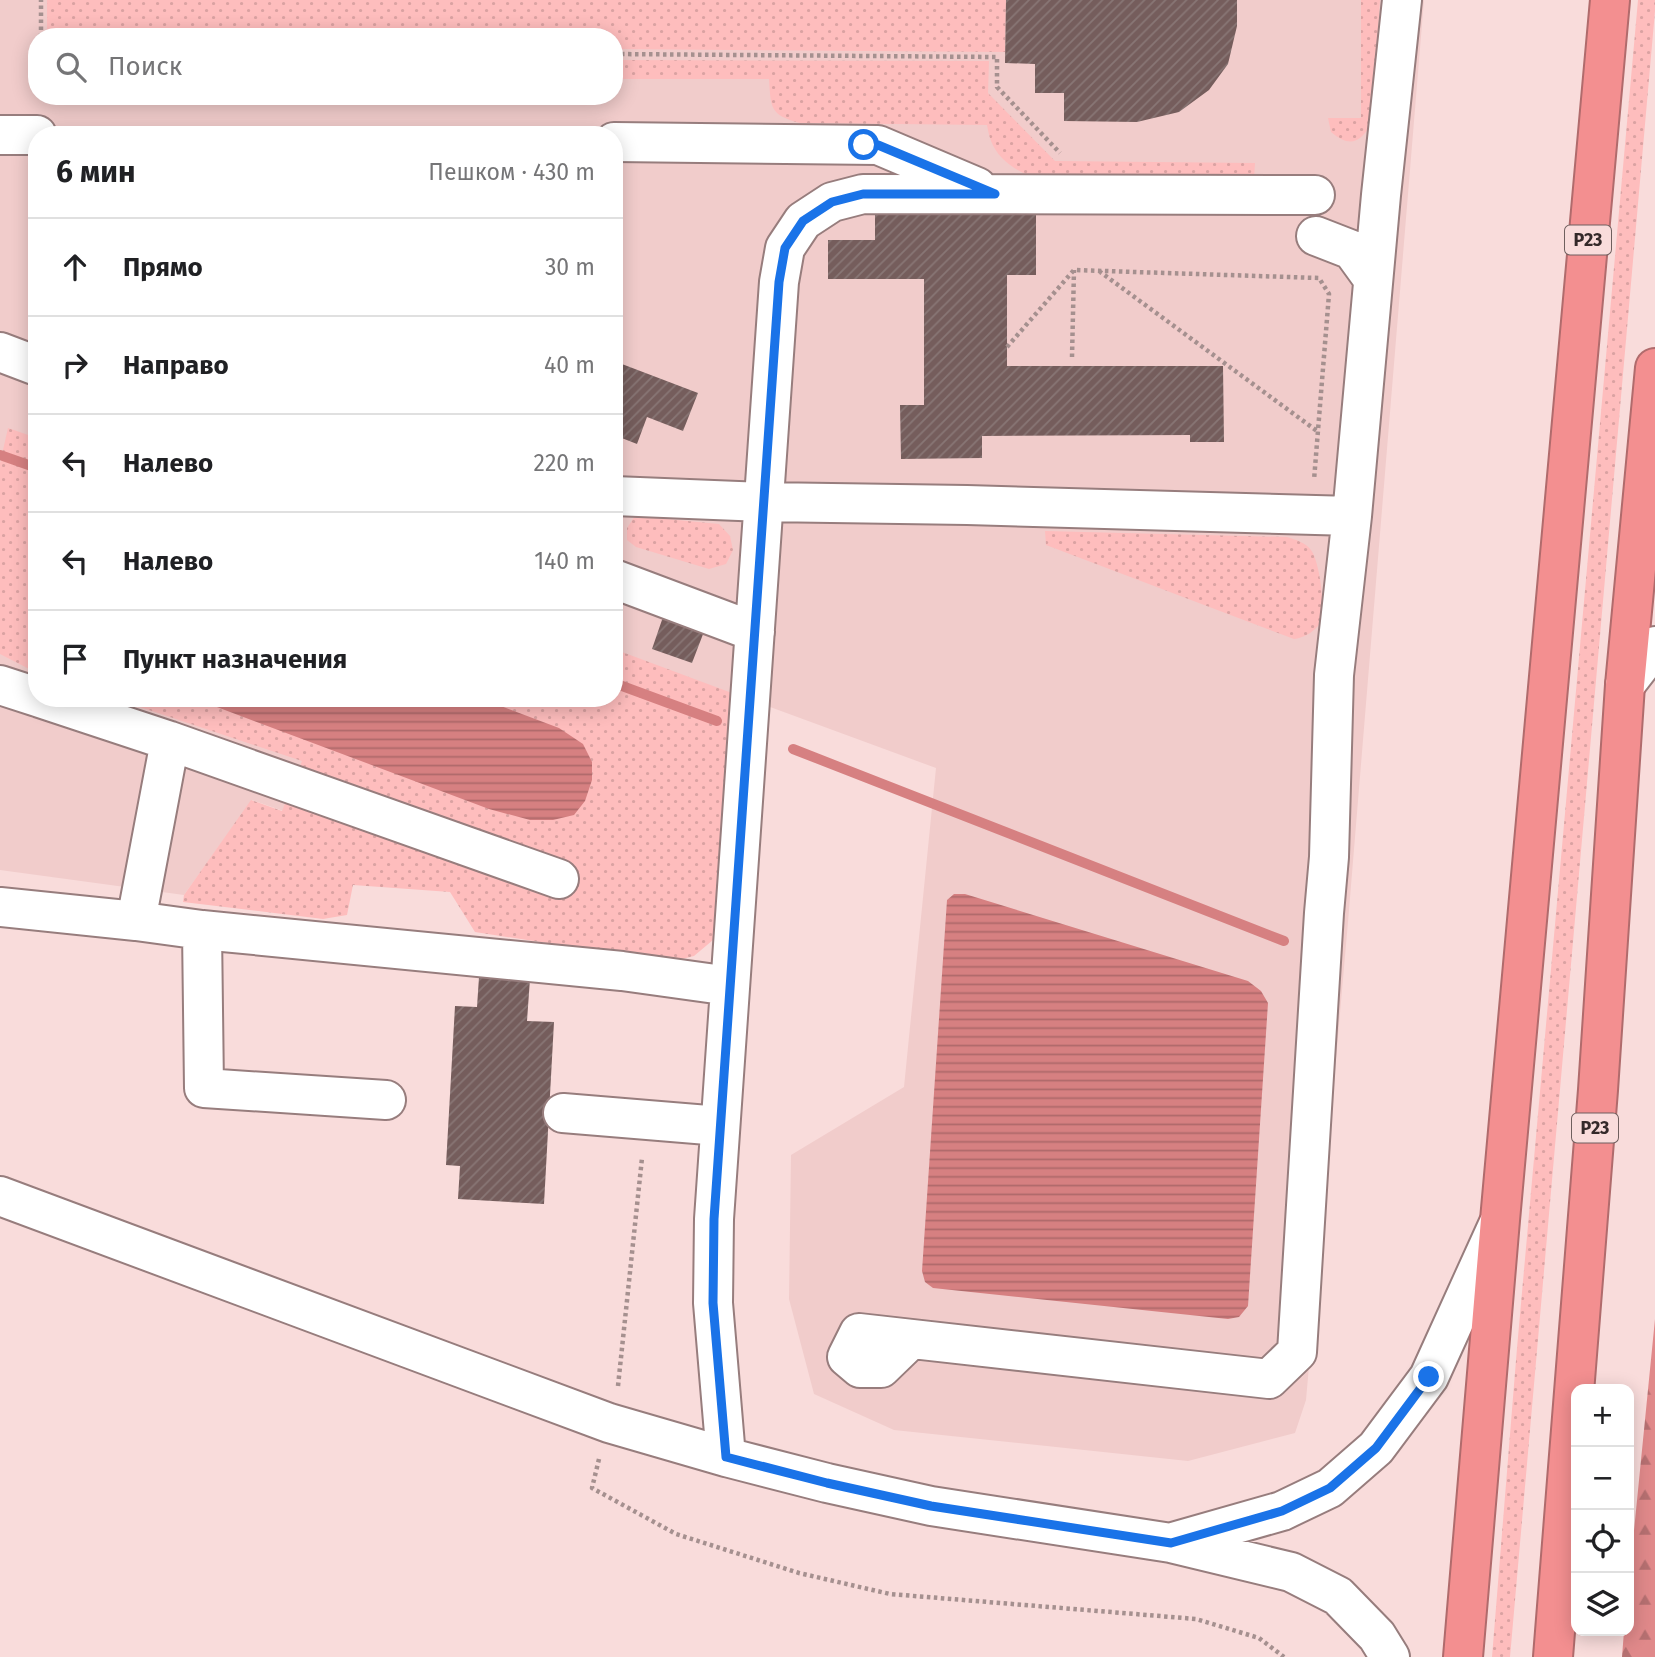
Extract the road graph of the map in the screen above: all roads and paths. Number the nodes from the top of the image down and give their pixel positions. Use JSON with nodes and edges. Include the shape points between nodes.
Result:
{"nodes":[{"id":1,"x":41,"y":0,"type":"edge"},
{"id":2,"x":1402,"y":0,"type":"edge"},
{"id":3,"x":1610,"y":0,"type":"edge"},
{"id":4,"x":41,"y":28,"type":"edge"},
{"id":5,"x":623,"y":54,"type":"edge"},
{"id":6,"x":0,"y":135,"type":"edge"},
{"id":7,"x":28,"y":135,"type":"edge"},
{"id":8,"x":623,"y":142,"type":"edge"},
{"id":9,"x":1060,"y":153,"type":"dead end"},
{"id":10,"x":995,"y":194,"type":"junction"},
{"id":11,"x":1315,"y":195,"type":"dead end"},
{"id":12,"x":1316,"y":236,"type":"dead end"},
{"id":13,"x":1074,"y":270,"type":"junction"},
{"id":14,"x":1099,"y":271,"type":"junction"},
{"id":15,"x":1373,"y":279,"type":"junction"},
{"id":16,"x":1007,"y":347,"type":"dead end"},
{"id":17,"x":0,"y":352,"type":"edge"},
{"id":18,"x":1072,"y":357,"type":"dead end"},
{"id":19,"x":28,"y":363,"type":"edge"},
{"id":20,"x":1655,"y":368,"type":"edge"},
{"id":21,"x":1318,"y":432,"type":"junction"},
{"id":22,"x":623,"y":496,"type":"edge"},
{"id":23,"x":764,"y":502,"type":"junction"},
{"id":24,"x":1311,"y":515,"type":"junction"},
{"id":25,"x":1352,"y":516,"type":"junction"},
{"id":26,"x":623,"y":582,"type":"edge"},
{"id":27,"x":755,"y":632,"type":"junction"},
{"id":28,"x":1655,"y":646,"type":"edge"},
{"id":29,"x":0,"y":685,"type":"edge"},
{"id":30,"x":1625,"y":685,"type":"junction"},
{"id":31,"x":28,"y":695,"type":"edge"},
{"id":32,"x":66,"y":707,"type":"edge"},
{"id":33,"x":170,"y":741,"type":"junction"},
{"id":34,"x":559,"y":878,"type":"dead end"},
{"id":35,"x":0,"y":908,"type":"edge"},
{"id":36,"x":136,"y":921,"type":"junction"},
{"id":37,"x":202,"y":930,"type":"junction"},
{"id":38,"x":730,"y":986,"type":"junction"},
{"id":39,"x":386,"y":1100,"type":"dead end"},
{"id":40,"x":563,"y":1113,"type":"dead end"},
{"id":41,"x":720,"y":1126,"type":"junction"},
{"id":42,"x":0,"y":1196,"type":"edge"},
{"id":43,"x":1500,"y":1220,"type":"junction"},
{"id":44,"x":911,"y":1339,"type":"dead end"},
{"id":45,"x":726,"y":1457,"type":"junction"},
{"id":46,"x":1171,"y":1543,"type":"junction"},
{"id":47,"x":1390,"y":1657,"type":"edge"},
{"id":48,"x":1463,"y":1657,"type":"edge"},
{"id":49,"x":1553,"y":1657,"type":"edge"}],
"edges":[{"from":1,"to":4,"type":"path"},
{"from":2,"to":15,"type":"lane"},
{"from":3,"to":43,"type":"highway","number":"Р23"},
{"from":5,"to":9,"type":"path","via":[[997,57],[997,87]]},
{"from":6,"to":7,"type":"lane"},
{"from":8,"to":10,"type":"lane","via":[[878,145]]},
{"from":10,"to":11,"type":"lane"},
{"from":10,"to":23,"type":"lane","via":[[863,194],[832,202],[803,221],[785,248],[779,282]]},
{"from":12,"to":15,"type":"lane","via":[[1352,250]]},
{"from":13,"to":14,"type":"path"},
{"from":13,"to":16,"type":"path"},
{"from":13,"to":18,"type":"path"},
{"from":14,"to":21,"type":"path"},
{"from":14,"to":21,"type":"path","via":[[1319,278],[1329,294]]},
{"from":15,"to":25,"type":"lane"},
{"from":17,"to":19,"type":"lane"},
{"from":20,"to":30,"type":"highway","number":"Р23"},
{"from":21,"to":24,"type":"path"},
{"from":22,"to":23,"type":"lane"},
{"from":23,"to":24,"type":"lane"},
{"from":23,"to":27,"type":"lane"},
{"from":24,"to":25,"type":"lane"},
{"from":25,"to":44,"type":"lane","via":[[1334,675],[1329,858],[1297,1352],[1269,1379]]},
{"from":26,"to":27,"type":"lane"},
{"from":27,"to":38,"type":"lane"},
{"from":28,"to":30,"type":"lane"},
{"from":29,"to":31,"type":"lane"},
{"from":30,"to":49,"type":"highway","number":"Р23"},
{"from":32,"to":33,"type":"lane"},
{"from":33,"to":34,"type":"lane"},
{"from":33,"to":36,"type":"lane"},
{"from":35,"to":36,"type":"lane"},
{"from":36,"to":37,"type":"lane"},
{"from":37,"to":38,"type":"lane","via":[[622,971]]},
{"from":37,"to":39,"type":"lane","via":[[204,1088]]},
{"from":38,"to":41,"type":"lane"},
{"from":40,"to":41,"type":"lane"},
{"from":41,"to":45,"type":"lane","via":[[713,1303]]},
{"from":42,"to":45,"type":"lane","via":[[609,1423]]},
{"from":43,"to":46,"type":"lane","via":[[1429,1377],[1376,1448],[1330,1488],[1282,1511]]},
{"from":43,"to":48,"type":"highway","number":"Р23"},
{"from":45,"to":46,"type":"lane","via":[[931,1506]]},
{"from":46,"to":47,"type":"lane","via":[[1291,1572],[1338,1596],[1377,1636]]}]}
